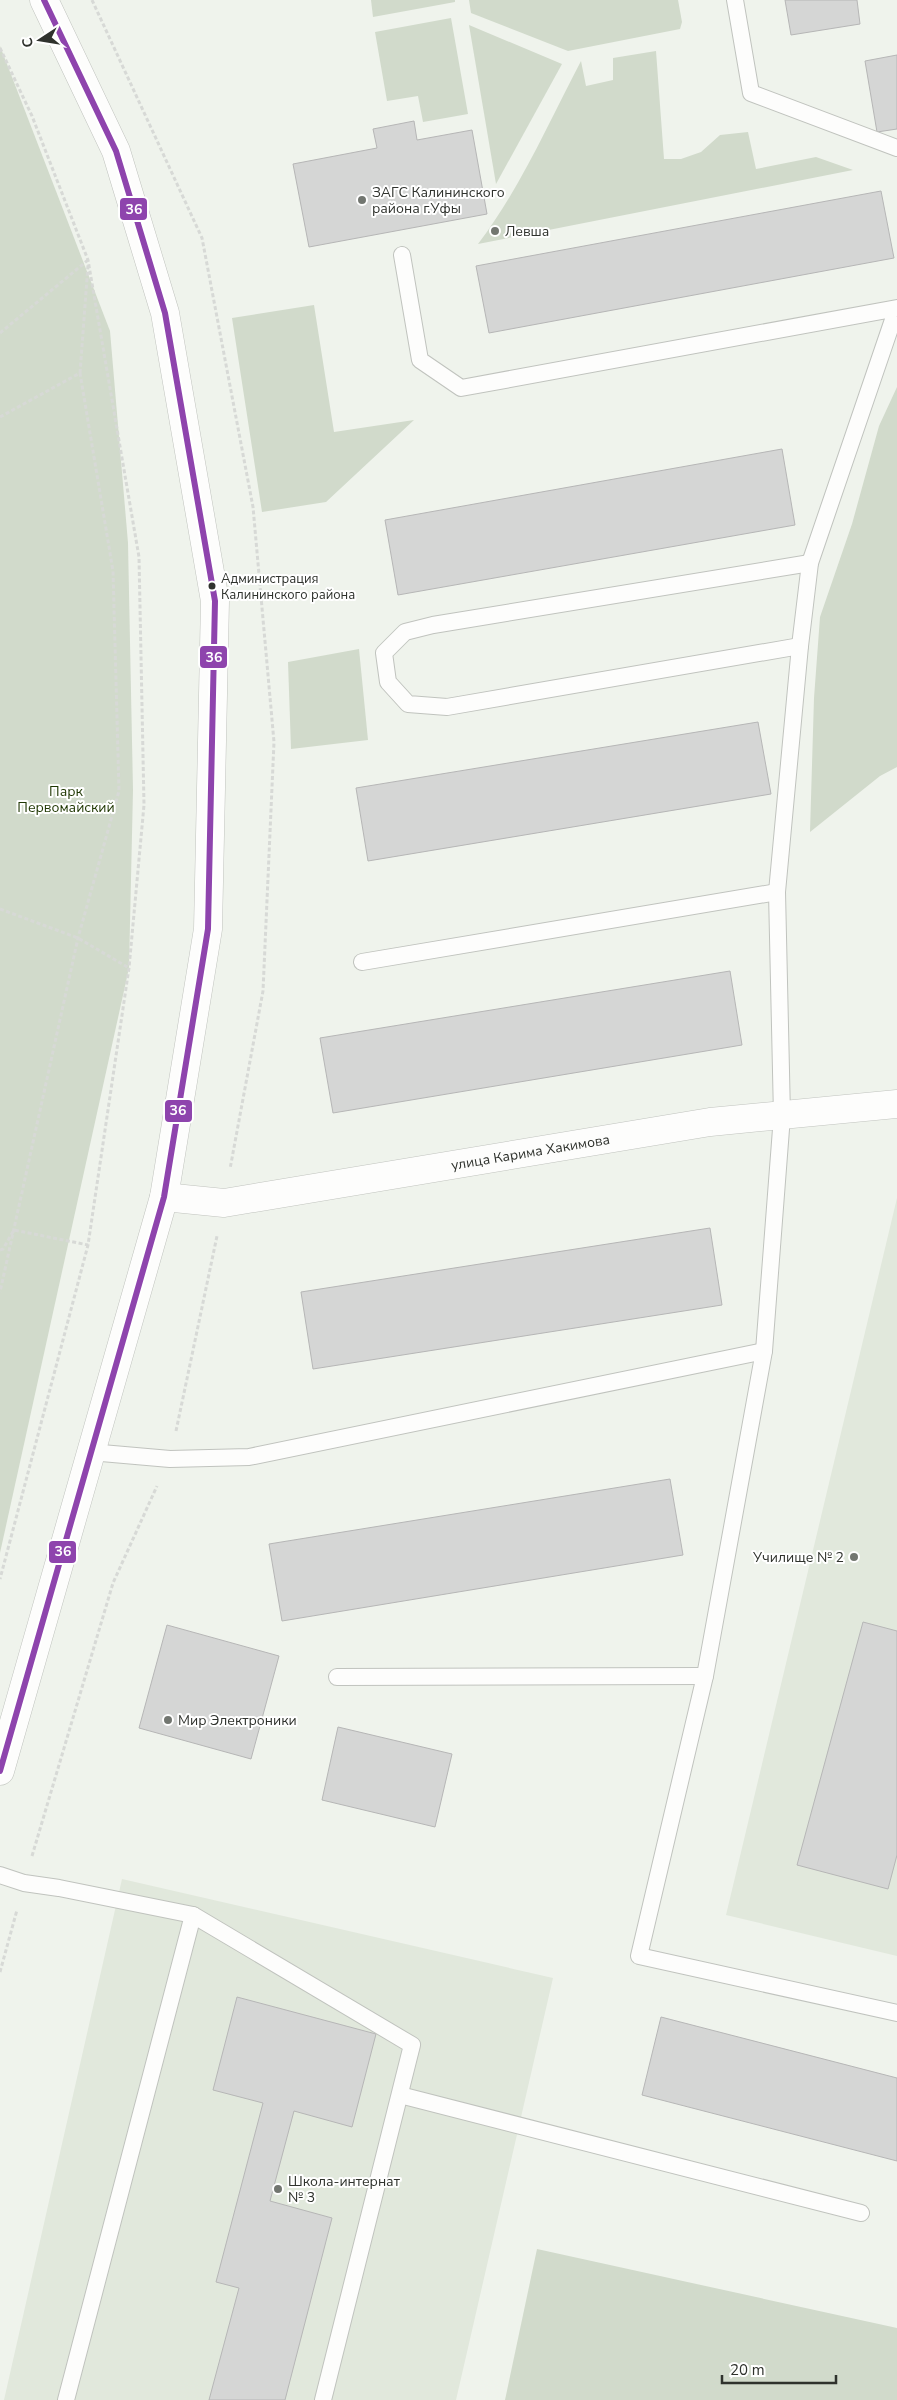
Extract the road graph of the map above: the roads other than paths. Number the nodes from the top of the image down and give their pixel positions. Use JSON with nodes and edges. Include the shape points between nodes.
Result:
{"nodes":[{"id":1,"x":44,"y":0,"type":"edge"},
{"id":2,"x":735,"y":0,"type":"edge"},
{"id":3,"x":897,"y":148,"type":"edge"},
{"id":4,"x":402,"y":255,"type":"dead end"},
{"id":5,"x":897,"y":308,"type":"edge"},
{"id":6,"x":810,"y":563,"type":"junction"},
{"id":7,"x":800,"y":646,"type":"junction"},
{"id":8,"x":777,"y":892,"type":"junction"},
{"id":9,"x":362,"y":962,"type":"dead end"},
{"id":10,"x":897,"y":1104,"type":"edge"},
{"id":11,"x":782,"y":1116,"type":"junction"},
{"id":12,"x":164,"y":1197,"type":"junction"},
{"id":13,"x":764,"y":1350,"type":"junction"},
{"id":14,"x":90,"y":1452,"type":"junction"},
{"id":15,"x":705,"y":1676,"type":"junction"},
{"id":16,"x":337,"y":1677,"type":"dead end"},
{"id":17,"x":0,"y":1771,"type":"edge"},
{"id":18,"x":0,"y":1875,"type":"edge"},
{"id":19,"x":193,"y":1915,"type":"junction"},
{"id":20,"x":897,"y":2013,"type":"edge"},
{"id":21,"x":400,"y":2095,"type":"junction"},
{"id":22,"x":861,"y":2213,"type":"dead end"},
{"id":23,"x":66,"y":2400,"type":"edge"},
{"id":24,"x":323,"y":2400,"type":"edge"}],
"edges":[{"from":1,"to":12,"type":"main road","via":[[116,150],[165,313],[215,601],[208,928]]},
{"from":2,"to":3,"type":"lane","via":[[751,93]]},
{"from":4,"to":5,"type":"lane","via":[[420,360],[461,388]]},
{"from":5,"to":6,"type":"lane"},
{"from":6,"to":7,"type":"lane"},
{"from":6,"to":7,"type":"lane","via":[[433,624],[405,632],[384,653],[388,682],[408,704],[447,707]]},
{"from":7,"to":8,"type":"lane"},
{"from":8,"to":9,"type":"lane"},
{"from":8,"to":11,"type":"lane"},
{"from":10,"to":11,"type":"main road","name":"улица Карима Хакимова"},
{"from":11,"to":12,"type":"main road","name":"улица Карима Хакимова","via":[[710,1122],[224,1203]]},
{"from":11,"to":13,"type":"lane"},
{"from":12,"to":14,"type":"main road"},
{"from":13,"to":14,"type":"lane","via":[[249,1457],[170,1459]]},
{"from":13,"to":15,"type":"lane"},
{"from":14,"to":17,"type":"main road"},
{"from":15,"to":16,"type":"lane"},
{"from":15,"to":20,"type":"lane","via":[[639,1956]]},
{"from":18,"to":19,"type":"lane","via":[[24,1883]]},
{"from":19,"to":21,"type":"lane","via":[[412,2045]]},
{"from":19,"to":23,"type":"lane"},
{"from":21,"to":22,"type":"lane"},
{"from":21,"to":24,"type":"lane"}]}
